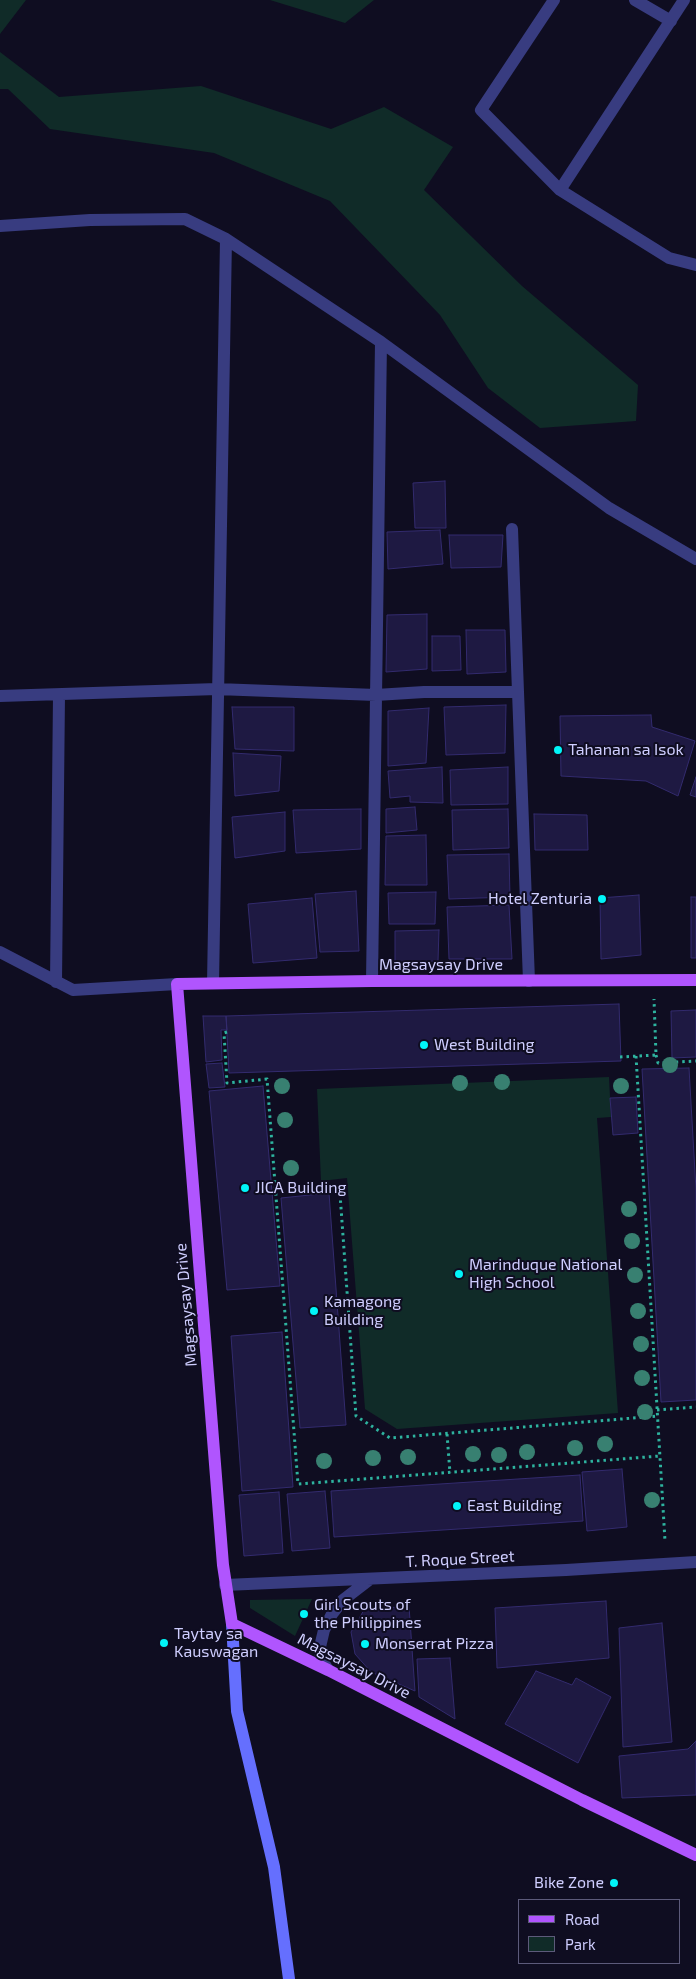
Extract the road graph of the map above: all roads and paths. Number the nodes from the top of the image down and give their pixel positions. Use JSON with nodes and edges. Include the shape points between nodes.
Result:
{"nodes":[{"id":1,"x":554,"y":0,"type":"edge"},
{"id":2,"x":635,"y":0,"type":"edge"},
{"id":3,"x":684,"y":0,"type":"edge"},
{"id":4,"x":671,"y":21,"type":"junction"},
{"id":5,"x":560,"y":190,"type":"junction"},
{"id":6,"x":0,"y":226,"type":"edge"},
{"id":7,"x":226,"y":239,"type":"junction"},
{"id":8,"x":696,"y":266,"type":"edge"},
{"id":9,"x":380,"y":342,"type":"junction"},
{"id":10,"x":512,"y":529,"type":"dead end"},
{"id":11,"x":696,"y":559,"type":"edge"},
{"id":12,"x":217,"y":689,"type":"junction"},
{"id":13,"x":518,"y":692,"type":"junction"},
{"id":14,"x":59,"y":695,"type":"junction"},
{"id":15,"x":0,"y":696,"type":"edge"},
{"id":16,"x":376,"y":696,"type":"junction"},
{"id":17,"x":0,"y":952,"type":"edge"},
{"id":18,"x":696,"y":980,"type":"edge"},
{"id":19,"x":372,"y":981,"type":"junction"},
{"id":20,"x":529,"y":981,"type":"junction"},
{"id":21,"x":56,"y":982,"type":"junction"},
{"id":22,"x":213,"y":983,"type":"junction"},
{"id":23,"x":177,"y":984,"type":"junction"},
{"id":24,"x":654,"y":996,"type":"dead end"},
{"id":25,"x":227,"y":1032,"type":"dead end"},
{"id":26,"x":656,"y":1055,"type":"junction"},
{"id":27,"x":636,"y":1056,"type":"junction"},
{"id":28,"x":620,"y":1057,"type":"dead end"},
{"id":29,"x":696,"y":1061,"type":"edge"},
{"id":30,"x":340,"y":1194,"type":"dead end"},
{"id":31,"x":696,"y":1407,"type":"edge"},
{"id":32,"x":658,"y":1410,"type":"junction"},
{"id":33,"x":658,"y":1416,"type":"junction"},
{"id":34,"x":446,"y":1434,"type":"junction"},
{"id":35,"x":660,"y":1456,"type":"junction"},
{"id":36,"x":450,"y":1473,"type":"junction"},
{"id":37,"x":665,"y":1541,"type":"dead end"},
{"id":38,"x":696,"y":1562,"type":"edge"},
{"id":39,"x":370,"y":1580,"type":"junction"},
{"id":40,"x":225,"y":1586,"type":"junction"},
{"id":41,"x":232,"y":1624,"type":"junction"},
{"id":42,"x":328,"y":1670,"type":"junction"},
{"id":43,"x":696,"y":1855,"type":"edge"},
{"id":44,"x":289,"y":1979,"type":"edge"}],
"edges":[{"from":1,"to":5,"type":"street","via":[[481,110]]},
{"from":2,"to":4,"type":"street"},
{"from":3,"to":4,"type":"street"},
{"from":4,"to":5,"type":"street"},
{"from":5,"to":8,"type":"street","via":[[669,258]]},
{"from":6,"to":7,"type":"street","via":[[90,220],[185,219]]},
{"from":7,"to":9,"type":"street"},
{"from":7,"to":12,"type":"street"},
{"from":9,"to":11,"type":"street","via":[[610,508]]},
{"from":9,"to":16,"type":"street"},
{"from":10,"to":13,"type":"street"},
{"from":12,"to":14,"type":"street"},
{"from":12,"to":16,"type":"street"},
{"from":12,"to":22,"type":"street"},
{"from":13,"to":16,"type":"street","via":[[424,692]]},
{"from":13,"to":20,"type":"street"},
{"from":14,"to":15,"type":"street"},
{"from":14,"to":21,"type":"street"},
{"from":16,"to":19,"type":"street"},
{"from":17,"to":21,"type":"street"},
{"from":18,"to":20,"type":"main road","name":"Magsaysay Drive"},
{"from":19,"to":20,"type":"main road","name":"Magsaysay Drive"},
{"from":19,"to":22,"type":"main road","name":"Magsaysay Drive"},
{"from":21,"to":23,"type":"street","via":[[73,990]]},
{"from":22,"to":23,"type":"main road","name":"Magsaysay Drive"},
{"from":23,"to":40,"type":"main road","name":"Magsaysay Drive"},
{"from":24,"to":26,"type":"path"},
{"from":25,"to":36,"type":"path","via":[[224,1033],[227,1083],[267,1079],[298,1484]]},
{"from":26,"to":27,"type":"path"},
{"from":26,"to":29,"type":"path","via":[[658,1063]]},
{"from":27,"to":28,"type":"path"},
{"from":27,"to":32,"type":"path"},
{"from":30,"to":34,"type":"path","via":[[356,1416],[390,1438]]},
{"from":31,"to":32,"type":"path"},
{"from":32,"to":33,"type":"path"},
{"from":33,"to":34,"type":"path"},
{"from":33,"to":35,"type":"path"},
{"from":34,"to":36,"type":"path"},
{"from":35,"to":36,"type":"path"},
{"from":35,"to":37,"type":"path"},
{"from":38,"to":39,"type":"street","name":"T. Roque Street"},
{"from":39,"to":40,"type":"street","name":"T. Roque Street"},
{"from":39,"to":42,"type":"street","via":[[343,1600],[324,1630],[320,1648]]},
{"from":40,"to":41,"type":"main road","name":"Magsaysay Drive"},
{"from":41,"to":42,"type":"main road","name":"Magsaysay Drive"},
{"from":41,"to":44,"type":"street","via":[[237,1711],[274,1867]]},
{"from":42,"to":43,"type":"main road","name":"Magsaysay Drive"}]}
